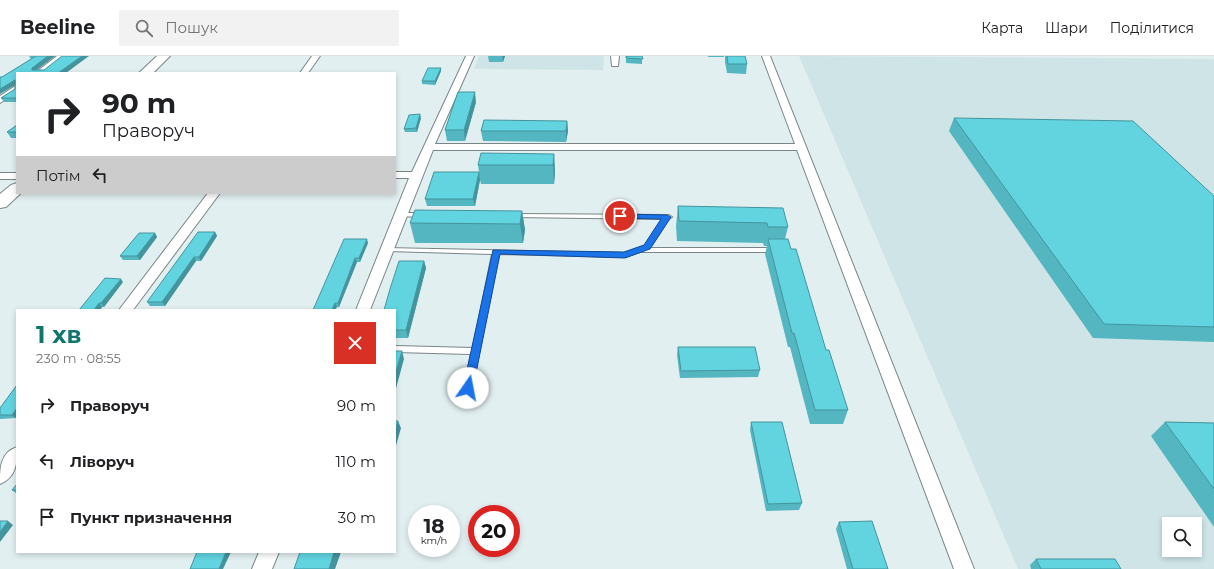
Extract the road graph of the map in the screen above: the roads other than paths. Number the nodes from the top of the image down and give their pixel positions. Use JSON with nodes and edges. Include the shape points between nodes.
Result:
{"nodes":[{"id":1,"x":63,"y":56,"type":"edge"},
{"id":2,"x":164,"y":56,"type":"edge"},
{"id":3,"x":316,"y":56,"type":"edge"},
{"id":4,"x":470,"y":56,"type":"edge"},
{"id":5,"x":766,"y":56,"type":"edge"},
{"id":6,"x":40,"y":72,"type":"edge"},
{"id":7,"x":146,"y":72,"type":"edge"},
{"id":8,"x":305,"y":72,"type":"edge"},
{"id":9,"x":15,"y":90,"type":"edge"},
{"id":10,"x":0,"y":91,"type":"edge"},
{"id":11,"x":0,"y":100,"type":"edge"},
{"id":12,"x":428,"y":147,"type":"junction"},
{"id":13,"x":801,"y":147,"type":"junction"},
{"id":14,"x":396,"y":175,"type":"edge"},
{"id":15,"x":416,"y":175,"type":"junction"},
{"id":16,"x":0,"y":176,"type":"edge"},
{"id":17,"x":16,"y":176,"type":"edge"},
{"id":18,"x":16,"y":189,"type":"edge"},
{"id":19,"x":213,"y":194,"type":"edge"},
{"id":20,"x":0,"y":203,"type":"edge"},
{"id":21,"x":400,"y":215,"type":"junction"},
{"id":22,"x":432,"y":215,"type":"edge"},
{"id":23,"x":510,"y":216,"type":"edge"},
{"id":24,"x":387,"y":249,"type":"junction"},
{"id":25,"x":638,"y":250,"type":"junction"},
{"id":26,"x":784,"y":250,"type":"edge"},
{"id":27,"x":496,"y":252,"type":"junction"},
{"id":28,"x":127,"y":309,"type":"edge"},
{"id":29,"x":363,"y":309,"type":"edge"},
{"id":30,"x":396,"y":349,"type":"edge"},
{"id":31,"x":476,"y":351,"type":"junction"},
{"id":32,"x":468,"y":388,"type":"dead end"},
{"id":33,"x":16,"y":455,"type":"edge"},
{"id":34,"x":0,"y":476,"type":"edge"},
{"id":35,"x":269,"y":553,"type":"edge"},
{"id":36,"x":262,"y":569,"type":"edge"},
{"id":37,"x":964,"y":569,"type":"edge"}],
"edges":[{"from":1,"to":6,"type":"street"},
{"from":2,"to":7,"type":"main road"},
{"from":3,"to":8,"type":"street"},
{"from":4,"to":12,"type":"street"},
{"from":5,"to":13,"type":"street"},
{"from":9,"to":10,"type":"street"},
{"from":9,"to":11,"type":"street"},
{"from":12,"to":13,"type":"street"},
{"from":12,"to":15,"type":"street"},
{"from":13,"to":37,"type":"street"},
{"from":14,"to":15,"type":"street"},
{"from":15,"to":21,"type":"street"},
{"from":16,"to":17,"type":"street"},
{"from":18,"to":20,"type":"main road"},
{"from":19,"to":28,"type":"street"},
{"from":21,"to":22,"type":"lane"},
{"from":21,"to":24,"type":"street"},
{"from":23,"to":25,"type":"lane","via":[[669,217],[647,247]]},
{"from":24,"to":27,"type":"lane"},
{"from":24,"to":29,"type":"street"},
{"from":25,"to":26,"type":"lane"},
{"from":25,"to":27,"type":"lane","via":[[625,255]]},
{"from":27,"to":31,"type":"lane"},
{"from":30,"to":31,"type":"lane"},
{"from":31,"to":32,"type":"lane"},
{"from":33,"to":34,"type":"street"},
{"from":35,"to":36,"type":"street"}]}
